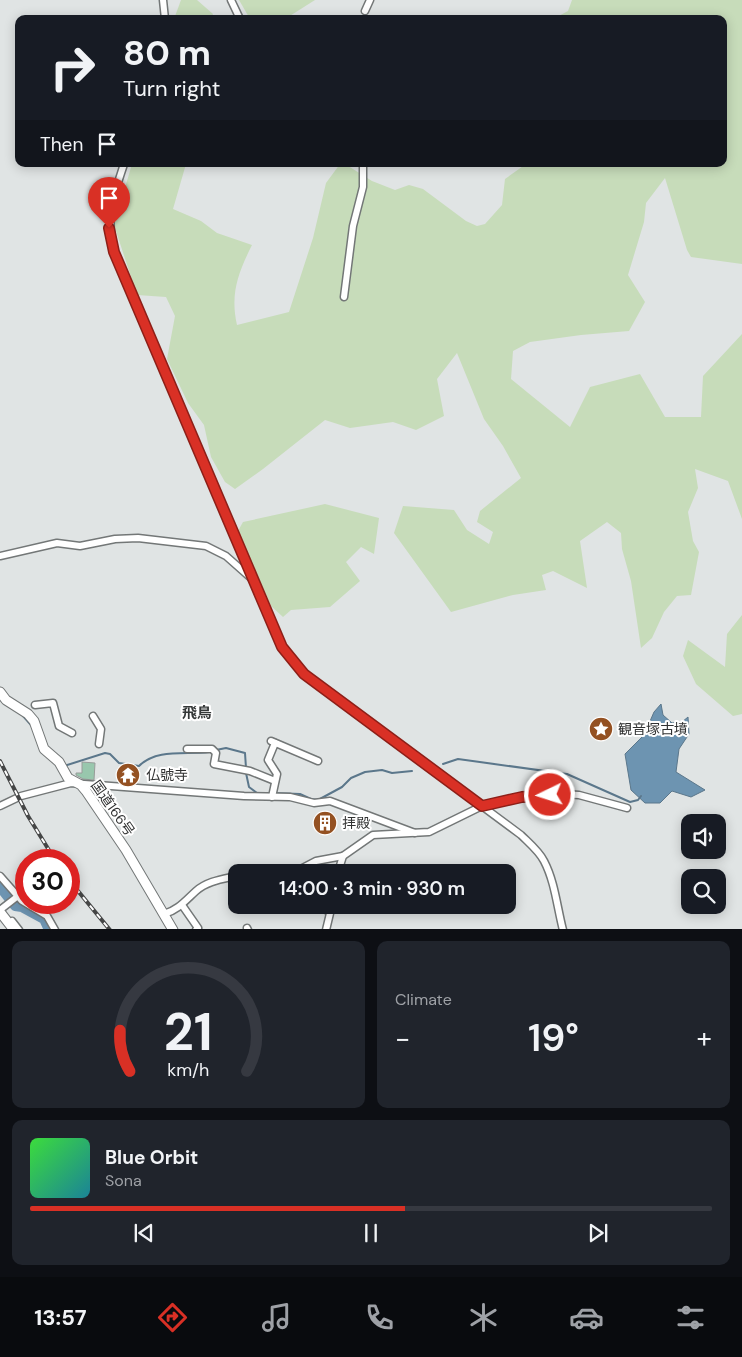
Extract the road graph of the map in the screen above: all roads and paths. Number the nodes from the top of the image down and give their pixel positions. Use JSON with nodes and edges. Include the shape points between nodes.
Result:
{"nodes":[{"id":1,"x":163,"y":0,"type":"edge"},
{"id":2,"x":231,"y":0,"type":"edge"},
{"id":3,"x":370,"y":0,"type":"edge"},
{"id":4,"x":365,"y":11,"type":"dead end"},
{"id":5,"x":165,"y":15,"type":"edge"},
{"id":6,"x":238,"y":15,"type":"edge"},
{"id":7,"x":123,"y":167,"type":"edge"},
{"id":8,"x":363,"y":167,"type":"edge"},
{"id":9,"x":344,"y":297,"type":"dead end"},
{"id":10,"x":0,"y":556,"type":"edge"},
{"id":11,"x":254,"y":580,"type":"junction"},
{"id":12,"x":0,"y":692,"type":"edge"},
{"id":13,"x":35,"y":704,"type":"dead end"},
{"id":14,"x":93,"y":716,"type":"dead end"},
{"id":15,"x":72,"y":733,"type":"dead end"},
{"id":16,"x":99,"y":744,"type":"dead end"},
{"id":17,"x":187,"y":749,"type":"dead end"},
{"id":18,"x":318,"y":761,"type":"dead end"},
{"id":19,"x":275,"y":781,"type":"junction"},
{"id":20,"x":78,"y":784,"type":"junction"},
{"id":21,"x":272,"y":795,"type":"junction"},
{"id":22,"x":0,"y":806,"type":"edge"},
{"id":23,"x":482,"y":806,"type":"junction"},
{"id":24,"x":627,"y":808,"type":"dead end"},
{"id":25,"x":415,"y":833,"type":"junction"},
{"id":26,"x":343,"y":856,"type":"junction"},
{"id":27,"x":310,"y":864,"type":"edge"},
{"id":28,"x":340,"y":864,"type":"edge"},
{"id":29,"x":0,"y":876,"type":"edge"},
{"id":30,"x":228,"y":878,"type":"edge"},
{"id":31,"x":15,"y":895,"type":"edge"},
{"id":32,"x":15,"y":899,"type":"edge"},
{"id":33,"x":182,"y":905,"type":"junction"},
{"id":34,"x":1,"y":910,"type":"edge"},
{"id":35,"x":43,"y":914,"type":"edge"},
{"id":36,"x":164,"y":914,"type":"junction"},
{"id":37,"x":330,"y":914,"type":"edge"},
{"id":38,"x":10,"y":929,"type":"edge"},
{"id":39,"x":13,"y":929,"type":"edge"},
{"id":40,"x":18,"y":929,"type":"edge"},
{"id":41,"x":55,"y":929,"type":"edge"},
{"id":42,"x":172,"y":929,"type":"edge"},
{"id":43,"x":197,"y":929,"type":"edge"},
{"id":44,"x":326,"y":929,"type":"edge"},
{"id":45,"x":563,"y":929,"type":"edge"}],
"edges":[{"from":1,"to":5,"type":"street"},
{"from":2,"to":6,"type":"street"},
{"from":3,"to":4,"type":"street"},
{"from":7,"to":11,"type":"street","via":[[110,210],[109,228],[114,252]]},
{"from":8,"to":9,"type":"street","via":[[363,187],[353,226]]},
{"from":10,"to":11,"type":"street","via":[[57,543],[80,546],[138,538],[211,548],[226,556]]},
{"from":11,"to":23,"type":"street","via":[[282,647],[304,674]]},
{"from":12,"to":20,"type":"highway","name":"国道166号","via":[[34,721],[44,749],[68,778]]},
{"from":13,"to":15,"type":"street","via":[[53,703],[59,726]]},
{"from":14,"to":16,"type":"street","via":[[101,729]]},
{"from":17,"to":19,"type":"street","via":[[214,751],[214,764],[246,770]]},
{"from":18,"to":19,"type":"street","via":[[273,742],[268,760],[277,774]]},
{"from":19,"to":21,"type":"street"},
{"from":20,"to":21,"type":"street"},
{"from":20,"to":22,"type":"street","via":[[60,784]]},
{"from":20,"to":36,"type":"highway","name":"国道166号","via":[[121,842]]},
{"from":21,"to":25,"type":"street","via":[[291,796],[314,803],[330,801]]},
{"from":23,"to":24,"type":"street","via":[[522,797],[564,794]]},
{"from":23,"to":25,"type":"street","via":[[429,832]]},
{"from":23,"to":45,"type":"street","via":[[521,835],[545,862]]},
{"from":25,"to":26,"type":"street","via":[[373,835]]},
{"from":26,"to":27,"type":"street"},
{"from":26,"to":28,"type":"street"},
{"from":29,"to":31,"type":"street"},
{"from":30,"to":33,"type":"street","via":[[213,881]]},
{"from":32,"to":34,"type":"street"},
{"from":33,"to":36,"type":"street"},
{"from":33,"to":43,"type":"street"},
{"from":34,"to":38,"type":"highway"},
{"from":34,"to":39,"type":"highway"},
{"from":34,"to":40,"type":"street"},
{"from":35,"to":41,"type":"street"},
{"from":36,"to":42,"type":"highway","name":"国道166号"},
{"from":37,"to":44,"type":"street"}]}
